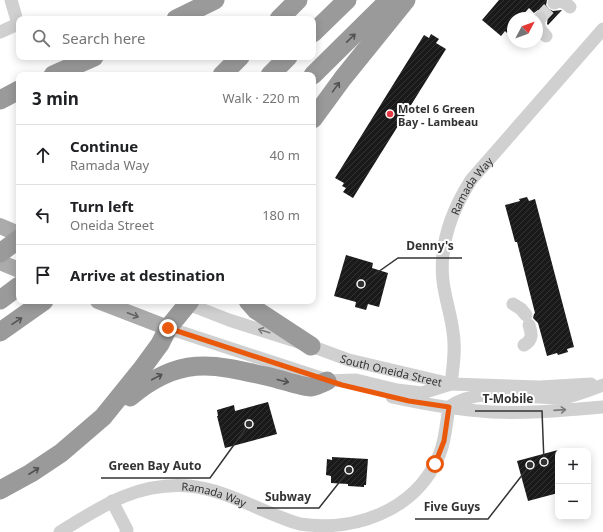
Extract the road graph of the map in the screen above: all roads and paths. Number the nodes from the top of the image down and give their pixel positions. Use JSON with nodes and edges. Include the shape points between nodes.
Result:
{"nodes":[{"id":1,"x":11,"y":0,"type":"edge"},
{"id":2,"x":215,"y":0,"type":"edge"},
{"id":3,"x":298,"y":0,"type":"edge"},
{"id":4,"x":347,"y":0,"type":"edge"},
{"id":5,"x":389,"y":0,"type":"edge"},
{"id":6,"x":406,"y":0,"type":"edge"},
{"id":7,"x":554,"y":3,"type":"dead end"},
{"id":8,"x":570,"y":7,"type":"dead end"},
{"id":9,"x":182,"y":16,"type":"edge"},
{"id":10,"x":281,"y":16,"type":"edge"},
{"id":11,"x":16,"y":17,"type":"edge"},
{"id":12,"x":16,"y":25,"type":"edge"},
{"id":13,"x":603,"y":29,"type":"edge"},
{"id":14,"x":316,"y":30,"type":"edge"},
{"id":15,"x":0,"y":32,"type":"edge"},
{"id":16,"x":543,"y":33,"type":"edge"},
{"id":17,"x":546,"y":36,"type":"dead end"},
{"id":18,"x":87,"y":60,"type":"edge"},
{"id":19,"x":237,"y":60,"type":"edge"},
{"id":20,"x":285,"y":60,"type":"edge"},
{"id":21,"x":60,"y":72,"type":"edge"},
{"id":22,"x":225,"y":72,"type":"edge"},
{"id":23,"x":273,"y":72,"type":"edge"},
{"id":24,"x":316,"y":73,"type":"edge"},
{"id":25,"x":16,"y":92,"type":"edge"},
{"id":26,"x":0,"y":100,"type":"edge"},
{"id":27,"x":316,"y":115,"type":"edge"},
{"id":28,"x":0,"y":226,"type":"edge"},
{"id":29,"x":16,"y":233,"type":"edge"},
{"id":30,"x":16,"y":241,"type":"edge"},
{"id":31,"x":0,"y":253,"type":"edge"},
{"id":32,"x":0,"y":262,"type":"edge"},
{"id":33,"x":16,"y":269,"type":"edge"},
{"id":34,"x":16,"y":288,"type":"edge"},
{"id":35,"x":2,"y":298,"type":"edge"},
{"id":36,"x":106,"y":304,"type":"edge"},
{"id":37,"x":186,"y":304,"type":"edge"},
{"id":38,"x":192,"y":304,"type":"edge"},
{"id":39,"x":251,"y":304,"type":"edge"},
{"id":40,"x":513,"y":304,"type":"dead end"},
{"id":41,"x":39,"y":305,"type":"edge"},
{"id":42,"x":168,"y":328,"type":"junction"},
{"id":43,"x":0,"y":332,"type":"edge"},
{"id":44,"x":524,"y":345,"type":"dead end"},
{"id":45,"x":311,"y":346,"type":"junction"},
{"id":46,"x":327,"y":381,"type":"junction"},
{"id":47,"x":451,"y":384,"type":"junction"},
{"id":48,"x":603,"y":385,"type":"edge"},
{"id":49,"x":449,"y":407,"type":"junction"},
{"id":50,"x":603,"y":407,"type":"edge"},
{"id":51,"x":103,"y":417,"type":"junction"},
{"id":52,"x":0,"y":490,"type":"edge"},
{"id":53,"x":112,"y":501,"type":"junction"},
{"id":54,"x":291,"y":526,"type":"edge"},
{"id":55,"x":60,"y":532,"type":"edge"},
{"id":56,"x":126,"y":532,"type":"edge"}],
"edges":[{"from":1,"to":11,"type":"street"},
{"from":2,"to":9,"type":"highway"},
{"from":3,"to":10,"type":"highway"},
{"from":4,"to":14,"type":"highway"},
{"from":24,"to":5,"type":"highway","one_way":true},
{"from":27,"to":6,"type":"highway","one_way":true},
{"from":7,"to":8,"type":"street","via":[[564,1]]},
{"from":12,"to":15,"type":"street"},
{"from":13,"to":47,"type":"street","name":"Ramada Way","via":[[471,180],[452,215],[443,258],[443,280],[455,351]]},
{"from":16,"to":17,"type":"street"},
{"from":18,"to":21,"type":"highway"},
{"from":19,"to":22,"type":"highway"},
{"from":20,"to":23,"type":"highway"},
{"from":25,"to":26,"type":"highway"},
{"from":28,"to":29,"type":"main road"},
{"from":30,"to":31,"type":"highway"},
{"from":32,"to":33,"type":"main road"},
{"from":34,"to":35,"type":"highway"},
{"from":36,"to":42,"type":"main road","one_way":true},
{"from":37,"to":42,"type":"highway"},
{"from":45,"to":38,"type":"street","name":"South Oneida Street","one_way":true,"via":[[229,320]]},
{"from":39,"to":45,"type":"highway"},
{"from":40,"to":44,"type":"street","via":[[521,309],[528,320],[531,338]]},
{"from":43,"to":41,"type":"highway","one_way":true},
{"from":42,"to":46,"type":"street"},
{"from":42,"to":51,"type":"highway","via":[[142,370]]},
{"from":45,"to":47,"type":"street","name":"South Oneida Street","via":[[349,360]]},
{"from":46,"to":47,"type":"street","via":[[356,380],[422,393]]},
{"from":46,"to":49,"type":"street","via":[[409,401]]},
{"from":51,"to":46,"type":"highway","one_way":true,"via":[[160,375],[192,366],[206,365],[247,372],[310,387]]},
{"from":47,"to":48,"type":"street","name":"South Oneida Street","via":[[540,387]]},
{"from":48,"to":49,"type":"street","via":[[564,398],[486,395],[457,402]]},
{"from":49,"to":50,"type":"street","one_way":true,"via":[[493,412],[538,412]]},
{"from":49,"to":54,"type":"street","name":"Ramada Way","via":[[444,441],[438,460],[429,476],[404,503],[372,521],[353,526]]},
{"from":52,"to":51,"type":"highway","one_way":true,"via":[[60,453]]},
{"from":53,"to":54,"type":"street","name":"Ramada Way","via":[[151,488],[188,486],[227,494]]},
{"from":53,"to":55,"type":"street","name":"Ramada Way"},
{"from":53,"to":56,"type":"street"}]}
